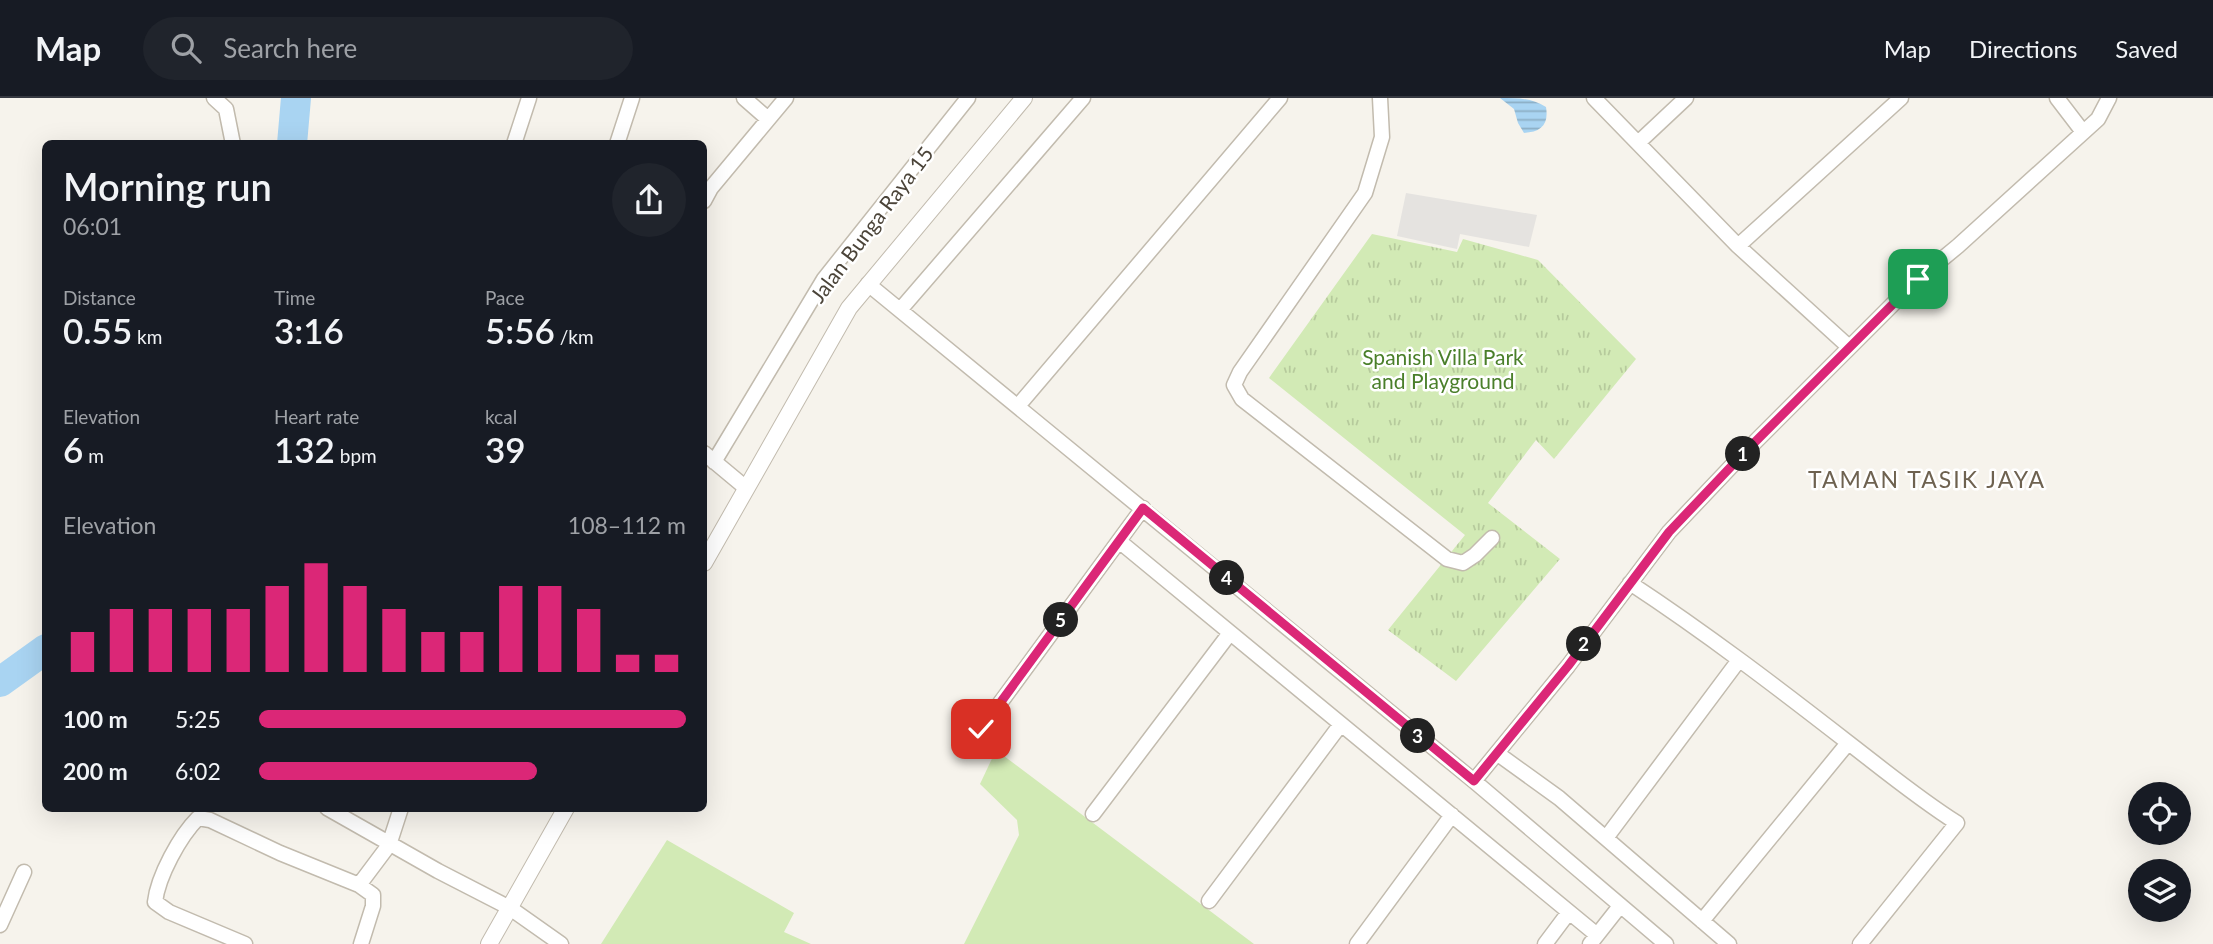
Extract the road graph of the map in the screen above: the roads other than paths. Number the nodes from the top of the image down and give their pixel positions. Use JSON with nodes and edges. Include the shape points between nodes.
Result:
{"nodes":[{"id":1,"x":214,"y":98,"type":"edge"},
{"id":2,"x":529,"y":98,"type":"edge"},
{"id":3,"x":632,"y":98,"type":"edge"},
{"id":4,"x":744,"y":98,"type":"edge"},
{"id":5,"x":786,"y":98,"type":"edge"},
{"id":6,"x":968,"y":98,"type":"edge"},
{"id":7,"x":1024,"y":98,"type":"edge"},
{"id":8,"x":1083,"y":98,"type":"edge"},
{"id":9,"x":1280,"y":98,"type":"edge"},
{"id":10,"x":1380,"y":98,"type":"edge"},
{"id":11,"x":1594,"y":98,"type":"edge"},
{"id":12,"x":1686,"y":98,"type":"edge"},
{"id":13,"x":1901,"y":98,"type":"edge"},
{"id":14,"x":2057,"y":98,"type":"edge"},
{"id":15,"x":2109,"y":98,"type":"edge"},
{"id":16,"x":768,"y":119,"type":"junction"},
{"id":17,"x":2083,"y":132,"type":"junction"},
{"id":18,"x":232,"y":140,"type":"edge"},
{"id":19,"x":515,"y":140,"type":"edge"},
{"id":20,"x":618,"y":140,"type":"edge"},
{"id":21,"x":1638,"y":143,"type":"junction"},
{"id":22,"x":707,"y":195,"type":"edge"},
{"id":23,"x":1738,"y":246,"type":"junction"},
{"id":24,"x":868,"y":284,"type":"junction"},
{"id":25,"x":900,"y":310,"type":"junction"},
{"id":26,"x":1849,"y":347,"type":"junction"},
{"id":27,"x":1018,"y":406,"type":"junction"},
{"id":28,"x":709,"y":457,"type":"edge"},
{"id":29,"x":746,"y":488,"type":"junction"},
{"id":30,"x":1143,"y":508,"type":"junction"},
{"id":31,"x":1492,"y":538,"type":"dead end"},
{"id":32,"x":1119,"y":541,"type":"junction"},
{"id":33,"x":707,"y":558,"type":"edge"},
{"id":34,"x":1630,"y":583,"type":"junction"},
{"id":35,"x":1230,"y":633,"type":"junction"},
{"id":36,"x":1739,"y":660,"type":"junction"},
{"id":37,"x":1341,"y":724,"type":"junction"},
{"id":38,"x":981,"y":729,"type":"dead end"},
{"id":39,"x":1848,"y":743,"type":"junction"},
{"id":40,"x":1498,"y":754,"type":"junction"},
{"id":41,"x":1474,"y":781,"type":"junction"},
{"id":42,"x":334,"y":812,"type":"edge"},
{"id":43,"x":400,"y":812,"type":"edge"},
{"id":44,"x":564,"y":812,"type":"edge"},
{"id":45,"x":1093,"y":814,"type":"dead end"},
{"id":46,"x":1452,"y":815,"type":"junction"},
{"id":47,"x":1606,"y":838,"type":"junction"},
{"id":48,"x":389,"y":845,"type":"junction"},
{"id":49,"x":24,"y":872,"type":"dead end"},
{"id":50,"x":359,"y":885,"type":"junction"},
{"id":51,"x":1209,"y":901,"type":"dead end"},
{"id":52,"x":1620,"y":906,"type":"junction"},
{"id":53,"x":510,"y":908,"type":"junction"},
{"id":54,"x":1569,"y":912,"type":"junction"},
{"id":55,"x":1702,"y":921,"type":"junction"},
{"id":56,"x":0,"y":925,"type":"edge"},
{"id":57,"x":1594,"y":939,"type":"edge"},
{"id":58,"x":551,"y":941,"type":"edge"},
{"id":59,"x":245,"y":944,"type":"edge"},
{"id":60,"x":361,"y":944,"type":"edge"},
{"id":61,"x":489,"y":944,"type":"edge"},
{"id":62,"x":1357,"y":944,"type":"edge"},
{"id":63,"x":1545,"y":944,"type":"edge"},
{"id":64,"x":1666,"y":944,"type":"edge"},
{"id":65,"x":1729,"y":944,"type":"edge"},
{"id":66,"x":1860,"y":944,"type":"edge"}],
"edges":[{"from":1,"to":18,"type":"street","via":[[226,109]]},
{"from":2,"to":19,"type":"street"},
{"from":3,"to":20,"type":"street"},
{"from":4,"to":16,"type":"street"},
{"from":5,"to":16,"type":"street"},
{"from":6,"to":28,"type":"street","name":"Jalan Bunga Raya 15","via":[[824,279]]},
{"from":7,"to":24,"type":"street"},
{"from":8,"to":25,"type":"street"},
{"from":9,"to":27,"type":"street"},
{"from":10,"to":31,"type":"street","via":[[1382,137],[1365,193],[1234,385],[1242,399],[1447,559],[1463,563]]},
{"from":11,"to":21,"type":"street"},
{"from":12,"to":21,"type":"street"},
{"from":13,"to":23,"type":"street"},
{"from":14,"to":17,"type":"street"},
{"from":15,"to":17,"type":"street","via":[[2098,119]]},
{"from":16,"to":22,"type":"street"},
{"from":17,"to":26,"type":"street"},
{"from":21,"to":23,"type":"street"},
{"from":23,"to":26,"type":"street"},
{"from":24,"to":25,"type":"street"},
{"from":24,"to":29,"type":"street","via":[[849,308]]},
{"from":25,"to":27,"type":"street"},
{"from":26,"to":34,"type":"street","via":[[1669,532]]},
{"from":27,"to":30,"type":"street"},
{"from":28,"to":29,"type":"street"},
{"from":29,"to":33,"type":"street"},
{"from":30,"to":32,"type":"street"},
{"from":30,"to":41,"type":"street"},
{"from":32,"to":35,"type":"street"},
{"from":32,"to":38,"type":"street"},
{"from":34,"to":36,"type":"street"},
{"from":34,"to":40,"type":"street"},
{"from":35,"to":37,"type":"street"},
{"from":35,"to":45,"type":"street"},
{"from":36,"to":39,"type":"street"},
{"from":36,"to":47,"type":"street"},
{"from":37,"to":46,"type":"street"},
{"from":37,"to":51,"type":"street"},
{"from":39,"to":55,"type":"street"},
{"from":39,"to":66,"type":"street","via":[[1914,796],[1957,823]]},
{"from":40,"to":41,"type":"street"},
{"from":40,"to":47,"type":"street"},
{"from":41,"to":52,"type":"street"},
{"from":42,"to":48,"type":"street"},
{"from":43,"to":48,"type":"street"},
{"from":44,"to":53,"type":"street"},
{"from":46,"to":54,"type":"street"},
{"from":46,"to":62,"type":"street"},
{"from":47,"to":55,"type":"street"},
{"from":48,"to":50,"type":"street"},
{"from":48,"to":53,"type":"street"},
{"from":49,"to":56,"type":"street"},
{"from":50,"to":59,"type":"street","via":[[198,818],[187,829],[156,888],[155,902]]},
{"from":50,"to":60,"type":"street","via":[[373,895]]},
{"from":52,"to":57,"type":"street"},
{"from":52,"to":64,"type":"street"},
{"from":53,"to":58,"type":"street"},
{"from":53,"to":61,"type":"street"},
{"from":54,"to":57,"type":"street"},
{"from":54,"to":63,"type":"street"},
{"from":55,"to":65,"type":"street"}]}
